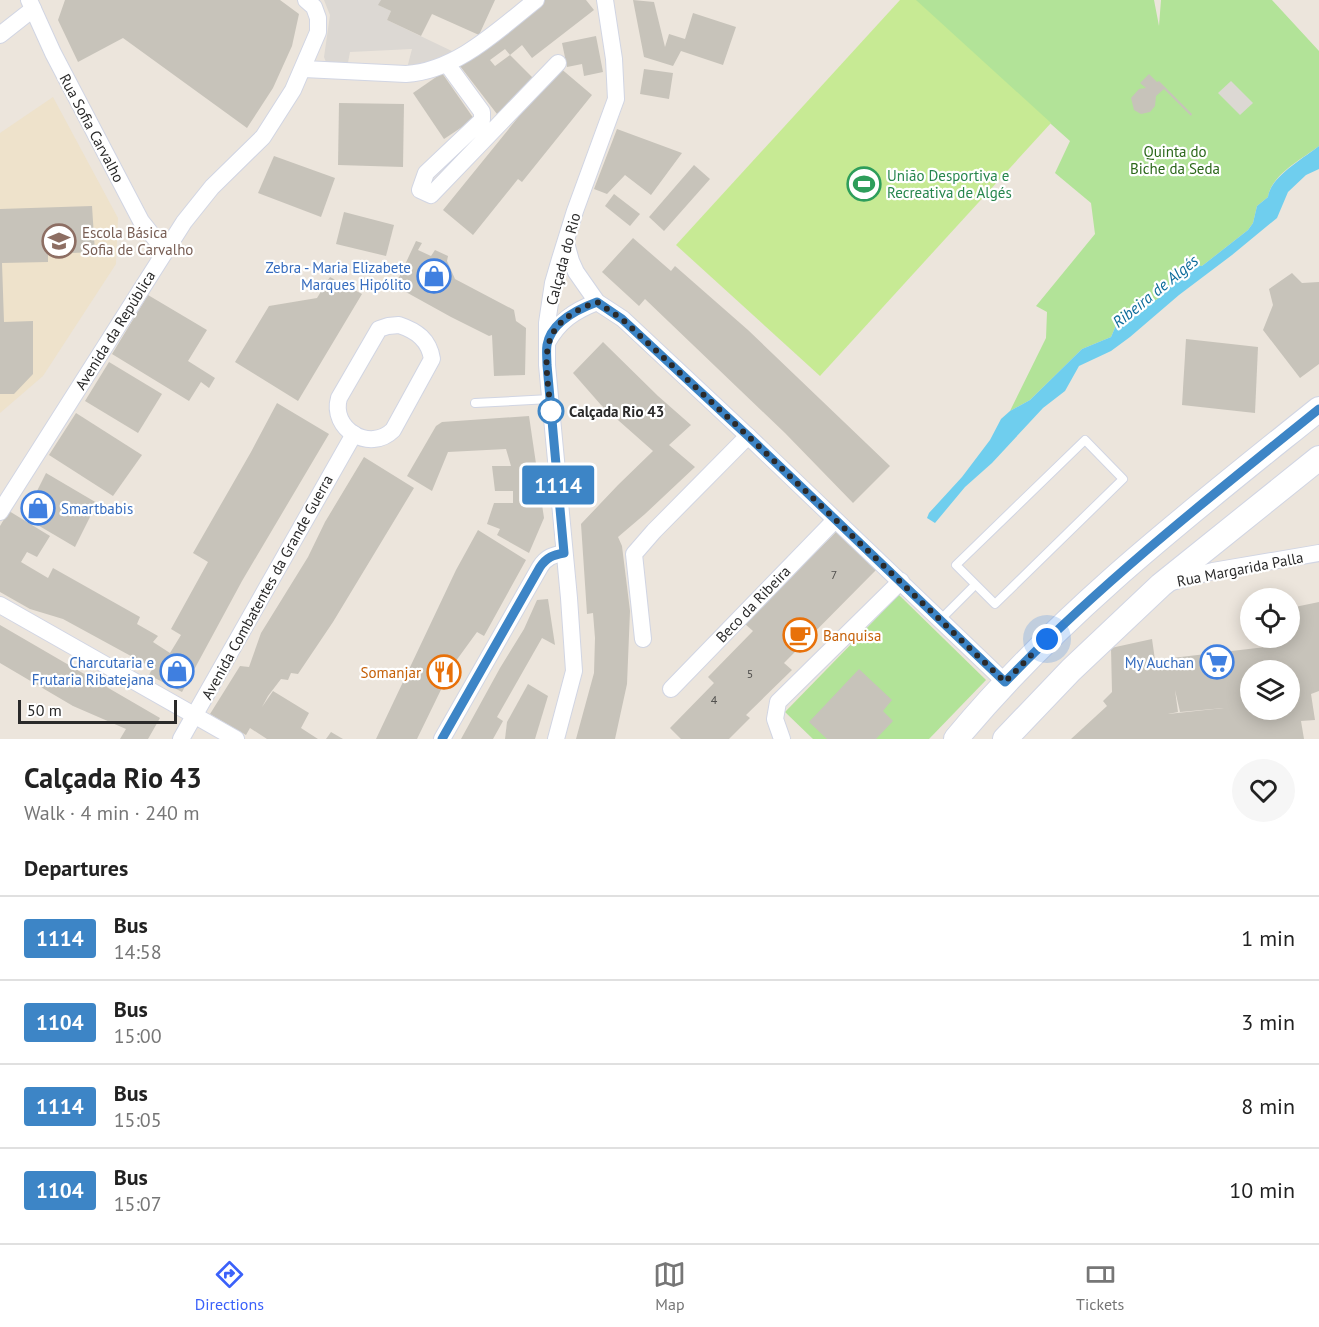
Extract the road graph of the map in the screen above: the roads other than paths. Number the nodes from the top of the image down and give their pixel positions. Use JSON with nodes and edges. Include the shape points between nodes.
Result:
{"nodes":[{"id":1,"x":306,"y":0,"type":"edge"},
{"id":2,"x":518,"y":0,"type":"edge"},
{"id":3,"x":536,"y":0,"type":"edge"},
{"id":4,"x":605,"y":0,"type":"edge"},
{"id":5,"x":30,"y":3,"type":"edge"},
{"id":6,"x":511,"y":20,"type":"junction"},
{"id":7,"x":0,"y":35,"type":"edge"},
{"id":8,"x":558,"y":63,"type":"dead end"},
{"id":9,"x":447,"y":64,"type":"junction"},
{"id":10,"x":304,"y":69,"type":"junction"},
{"id":11,"x":566,"y":242,"type":"junction"},
{"id":12,"x":165,"y":252,"type":"junction"},
{"id":13,"x":597,"y":302,"type":"junction"},
{"id":14,"x":547,"y":344,"type":"junction"},
{"id":15,"x":550,"y":399,"type":"junction"},
{"id":16,"x":475,"y":403,"type":"dead end"},
{"id":17,"x":1319,"y":409,"type":"edge"},
{"id":18,"x":354,"y":434,"type":"junction"},
{"id":19,"x":748,"y":436,"type":"junction"},
{"id":20,"x":1319,"y":458,"type":"edge"},
{"id":21,"x":0,"y":512,"type":"edge"},
{"id":22,"x":835,"y":520,"type":"junction"},
{"id":23,"x":564,"y":553,"type":"junction"},
{"id":24,"x":1319,"y":553,"type":"edge"},
{"id":25,"x":901,"y":581,"type":"junction"},
{"id":26,"x":975,"y":585,"type":"junction"},
{"id":27,"x":1161,"y":585,"type":"junction"},
{"id":28,"x":0,"y":605,"type":"edge"},
{"id":29,"x":940,"y":620,"type":"junction"},
{"id":30,"x":643,"y":639,"type":"dead end"},
{"id":31,"x":1005,"y":682,"type":"junction"},
{"id":32,"x":671,"y":689,"type":"dead end"},
{"id":33,"x":195,"y":716,"type":"junction"},
{"id":34,"x":181,"y":739,"type":"edge"},
{"id":35,"x":236,"y":739,"type":"edge"},
{"id":36,"x":442,"y":739,"type":"edge"},
{"id":37,"x":556,"y":739,"type":"edge"},
{"id":38,"x":781,"y":739,"type":"edge"},
{"id":39,"x":956,"y":739,"type":"edge"},
{"id":40,"x":1005,"y":739,"type":"edge"}],
"edges":[{"from":1,"to":10,"type":"street","name":"Avenida da República","via":[[314,7],[318,32]]},
{"from":2,"to":6,"type":"street"},
{"from":3,"to":6,"type":"street"},
{"from":4,"to":11,"type":"street","name":"Calçada do Rio","via":[[616,99]]},
{"from":5,"to":7,"type":"street"},
{"from":5,"to":12,"type":"street","name":"Rua Sofia Carvalho","via":[[141,221]]},
{"from":6,"to":9,"type":"street"},
{"from":8,"to":9,"type":"street","via":[[431,195],[420,190],[426,173],[482,120],[482,112]]},
{"from":9,"to":10,"type":"street","via":[[406,74]]},
{"from":10,"to":12,"type":"street","name":"Avenida da República","via":[[263,137],[199,202]]},
{"from":11,"to":13,"type":"street","via":[[573,267]]},
{"from":11,"to":14,"type":"street","name":"Calçada do Rio","via":[[553,283]]},
{"from":12,"to":21,"type":"street","name":"Avenida da República"},
{"from":13,"to":14,"type":"street","via":[[562,321]]},
{"from":13,"to":19,"type":"street","via":[[622,319]]},
{"from":14,"to":15,"type":"street","name":"Calçada do Rio"},
{"from":15,"to":16,"type":"lane"},
{"from":15,"to":23,"type":"street","name":"Calçada do Rio"},
{"from":17,"to":31,"type":"street","via":[[1155,542]]},
{"from":18,"to":18,"type":"street","via":[[379,439],[388,436],[430,365],[427,344],[410,328],[379,329],[339,398],[338,415],[344,427]]},
{"from":18,"to":33,"type":"street","name":"Avenida Combatentes da Grande Guerra"},
{"from":19,"to":22,"type":"street"},
{"from":19,"to":30,"type":"street","via":[[634,554]]},
{"from":20,"to":27,"type":"street"},
{"from":22,"to":25,"type":"street"},
{"from":22,"to":32,"type":"street","name":"Beco da Ribeira"},
{"from":23,"to":36,"type":"street","via":[[552,555],[540,567]]},
{"from":23,"to":37,"type":"street","name":"Calçada do Rio","via":[[574,671]]},
{"from":24,"to":27,"type":"street","name":"Rua Margarida Palla"},
{"from":25,"to":29,"type":"street"},
{"from":25,"to":38,"type":"street","via":[[778,702],[775,719]]},
{"from":26,"to":26,"type":"lane","via":[[995,604],[1123,479],[1085,440],[956,565]]},
{"from":26,"to":29,"type":"lane"},
{"from":27,"to":40,"type":"street"},
{"from":28,"to":33,"type":"street"},
{"from":29,"to":31,"type":"street"},
{"from":31,"to":39,"type":"street"},
{"from":33,"to":34,"type":"street","name":"Avenida Combatentes da Grande Guerra"},
{"from":33,"to":35,"type":"street"}]}
